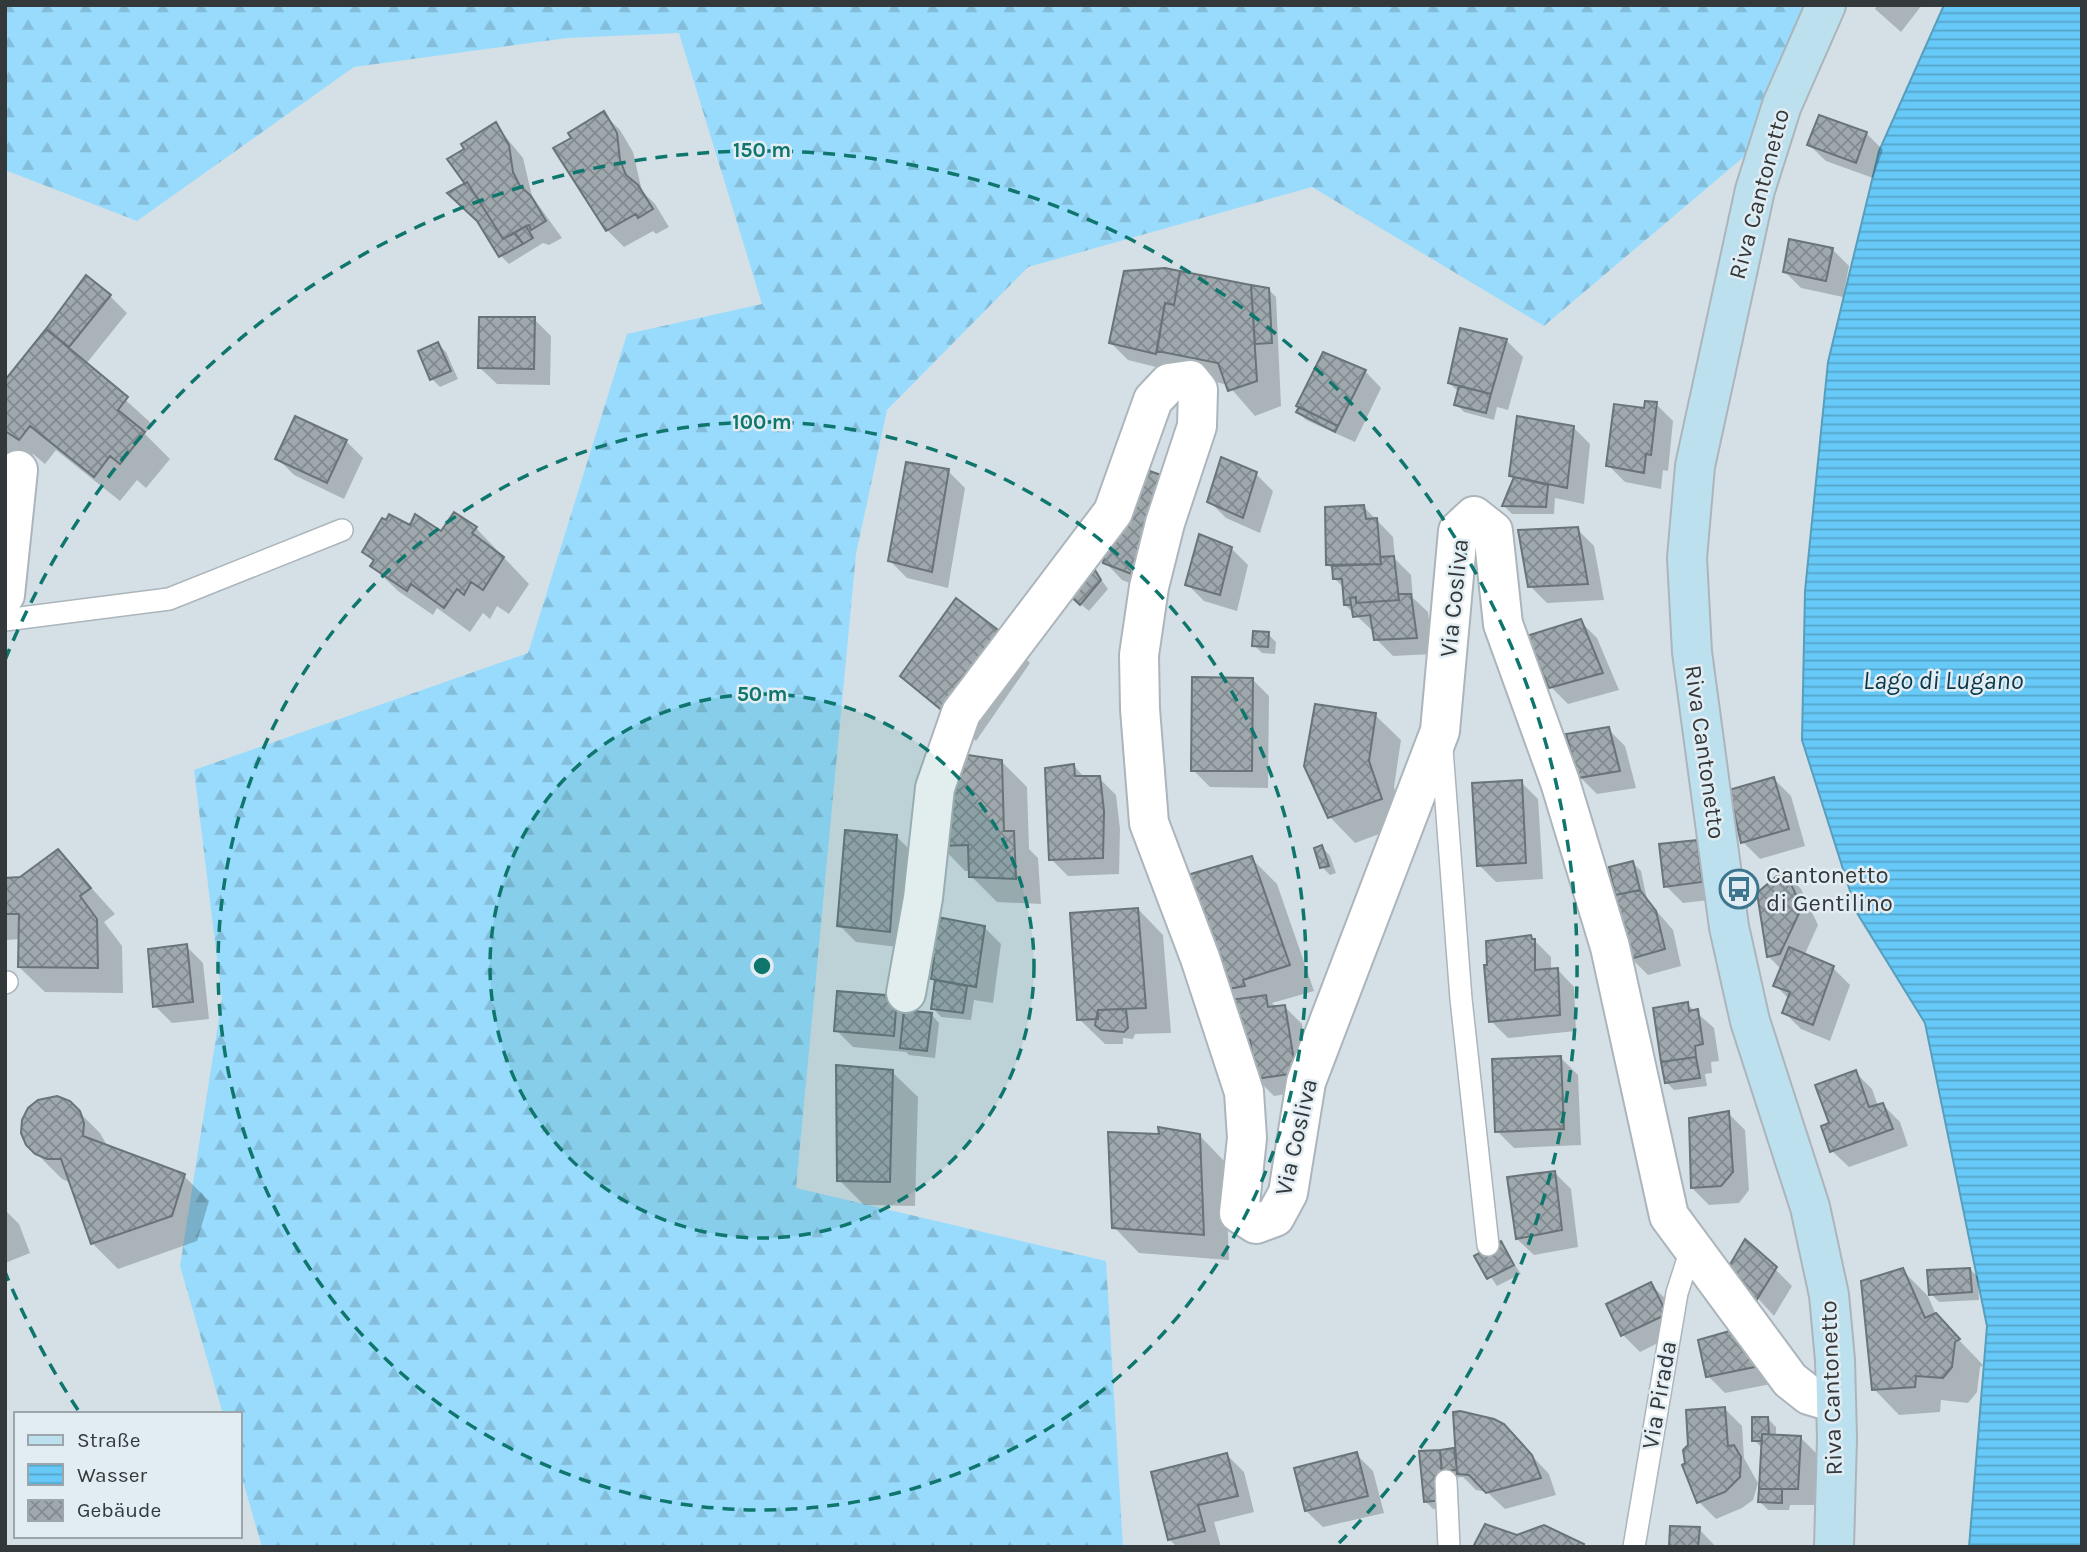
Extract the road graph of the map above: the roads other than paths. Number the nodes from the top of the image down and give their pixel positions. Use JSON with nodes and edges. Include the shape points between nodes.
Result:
{"nodes":[{"id":1,"x":1826,"y":5,"type":"edge"},
{"id":2,"x":18,"y":470,"type":"dead end"},
{"id":3,"x":342,"y":530,"type":"dead end"},
{"id":4,"x":5,"y":595,"type":"edge"},
{"id":5,"x":5,"y":621,"type":"edge"},
{"id":6,"x":1440,"y":731,"type":"junction"},
{"id":7,"x":906,"y":993,"type":"dead end"},
{"id":8,"x":1488,"y":1245,"type":"dead end"},
{"id":9,"x":1692,"y":1246,"type":"junction"},
{"id":10,"x":1836,"y":1403,"type":"junction"},
{"id":11,"x":1446,"y":1481,"type":"dead end"},
{"id":12,"x":1450,"y":1547,"type":"edge"},
{"id":13,"x":1634,"y":1547,"type":"edge"},
{"id":14,"x":1834,"y":1547,"type":"edge"}],
"edges":[{"from":1,"to":10,"type":"main road","name":"Riva Cantonetto","via":[[1782,105],[1755,190],[1695,466],[1687,558],[1692,652],[1729,927],[1750,1021],[1810,1207],[1829,1295]]},
{"from":2,"to":4,"type":"street"},
{"from":3,"to":5,"type":"lane","via":[[169,599]]},
{"from":6,"to":7,"type":"street","name":"Via Cosliva","via":[[1306,1082],[1288,1193],[1275,1217],[1256,1224],[1240,1213],[1247,1138],[1244,1092],[1149,823],[1139,655],[1165,523],[1197,426],[1198,390],[1190,380],[1169,383],[1153,400],[1113,512],[961,713],[935,788],[923,898]]},
{"from":6,"to":8,"type":"lane","via":[[1461,999]]},
{"from":6,"to":9,"type":"street","name":"Via Cosliva","via":[[1458,531],[1474,516],[1493,531],[1503,624],[1560,782],[1610,947],[1669,1216]]},
{"from":9,"to":10,"type":"street","name":"Via Cosliva","via":[[1790,1380],[1809,1395]]},
{"from":9,"to":13,"type":"lane","name":"Via Pirada","via":[[1674,1306]]},
{"from":10,"to":14,"type":"main road","name":"Riva Cantonetto"},
{"from":11,"to":12,"type":"lane"}]}
